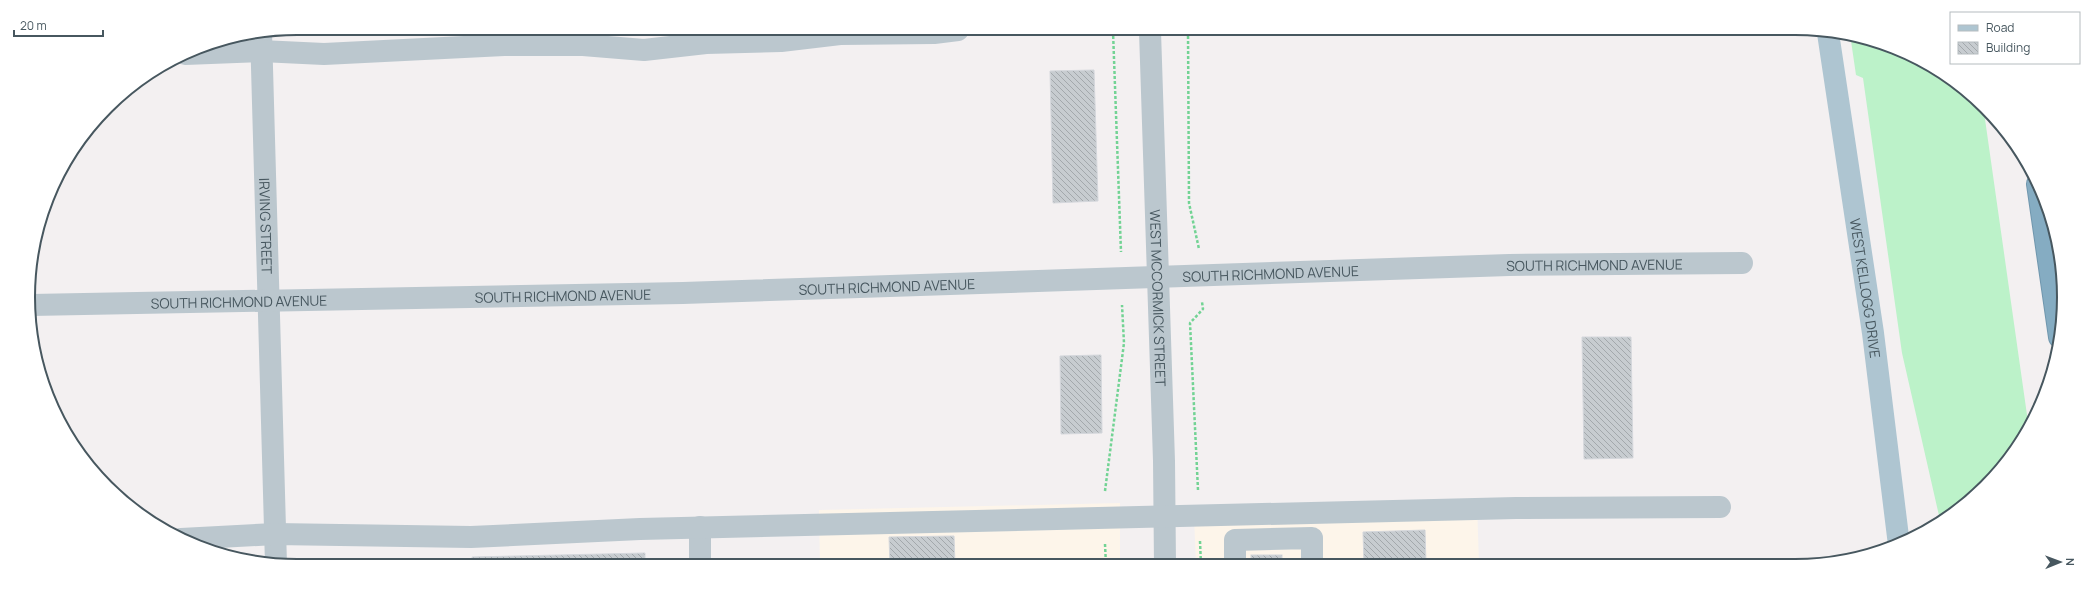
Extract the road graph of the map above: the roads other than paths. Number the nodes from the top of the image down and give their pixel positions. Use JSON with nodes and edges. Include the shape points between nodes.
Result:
{"nodes":[{"id":1,"x":832,"y":35,"type":"edge"},
{"id":2,"x":1150,"y":35,"type":"edge"},
{"id":3,"x":1829,"y":37,"type":"edge"},
{"id":4,"x":261,"y":42,"type":"edge"},
{"id":5,"x":210,"y":50,"type":"edge"},
{"id":6,"x":2042,"y":209,"type":"edge"},
{"id":7,"x":1742,"y":263,"type":"dead end"},
{"id":8,"x":1158,"y":277,"type":"junction"},
{"id":9,"x":268,"y":300,"type":"junction"},
{"id":10,"x":35,"y":305,"type":"edge"},
{"id":11,"x":2056,"y":311,"type":"edge"},
{"id":12,"x":1720,"y":507,"type":"dead end"},
{"id":13,"x":1276,"y":514,"type":"junction"},
{"id":14,"x":1164,"y":517,"type":"junction"},
{"id":15,"x":700,"y":528,"type":"junction"},
{"id":16,"x":275,"y":534,"type":"junction"},
{"id":17,"x":195,"y":538,"type":"edge"},
{"id":18,"x":1898,"y":538,"type":"edge"},
{"id":19,"x":1276,"y":539,"type":"junction"},
{"id":20,"x":276,"y":558,"type":"edge"},
{"id":21,"x":700,"y":559,"type":"edge"},
{"id":22,"x":1165,"y":559,"type":"edge"},
{"id":23,"x":1235,"y":559,"type":"edge"},
{"id":24,"x":1312,"y":559,"type":"edge"}],
"edges":[{"from":1,"to":4,"type":"street","via":[[781,41],[706,43],[644,50],[583,45],[504,44],[324,54]]},
{"from":2,"to":8,"type":"street","name":"WEST MCCORMICK STREET"},
{"from":3,"to":18,"type":"main road","name":"WEST KELLOGG DRIVE","via":[[1873,333]]},
{"from":4,"to":5,"type":"street"},
{"from":4,"to":9,"type":"street","name":"IRVING STREET"},
{"from":6,"to":11,"type":"highway"},
{"from":7,"to":8,"type":"street","name":"SOUTH RICHMOND AVENUE","via":[[1509,265]]},
{"from":8,"to":9,"type":"street","name":"SOUTH RICHMOND AVENUE","via":[[683,293]]},
{"from":8,"to":14,"type":"street","name":"WEST MCCORMICK STREET"},
{"from":9,"to":10,"type":"street","name":"SOUTH RICHMOND AVENUE"},
{"from":9,"to":16,"type":"street","name":"IRVING STREET"},
{"from":12,"to":13,"type":"street","via":[[1516,508]]},
{"from":13,"to":14,"type":"street"},
{"from":13,"to":19,"type":"street"},
{"from":14,"to":15,"type":"street"},
{"from":14,"to":22,"type":"street","name":"WEST MCCORMICK STREET"},
{"from":15,"to":16,"type":"street","via":[[640,528],[471,537]]},
{"from":15,"to":21,"type":"street"},
{"from":16,"to":17,"type":"street"},
{"from":16,"to":20,"type":"street","name":"IRVING STREET"},
{"from":19,"to":23,"type":"street","via":[[1235,540]]},
{"from":19,"to":24,"type":"street","via":[[1312,538]]}]}
